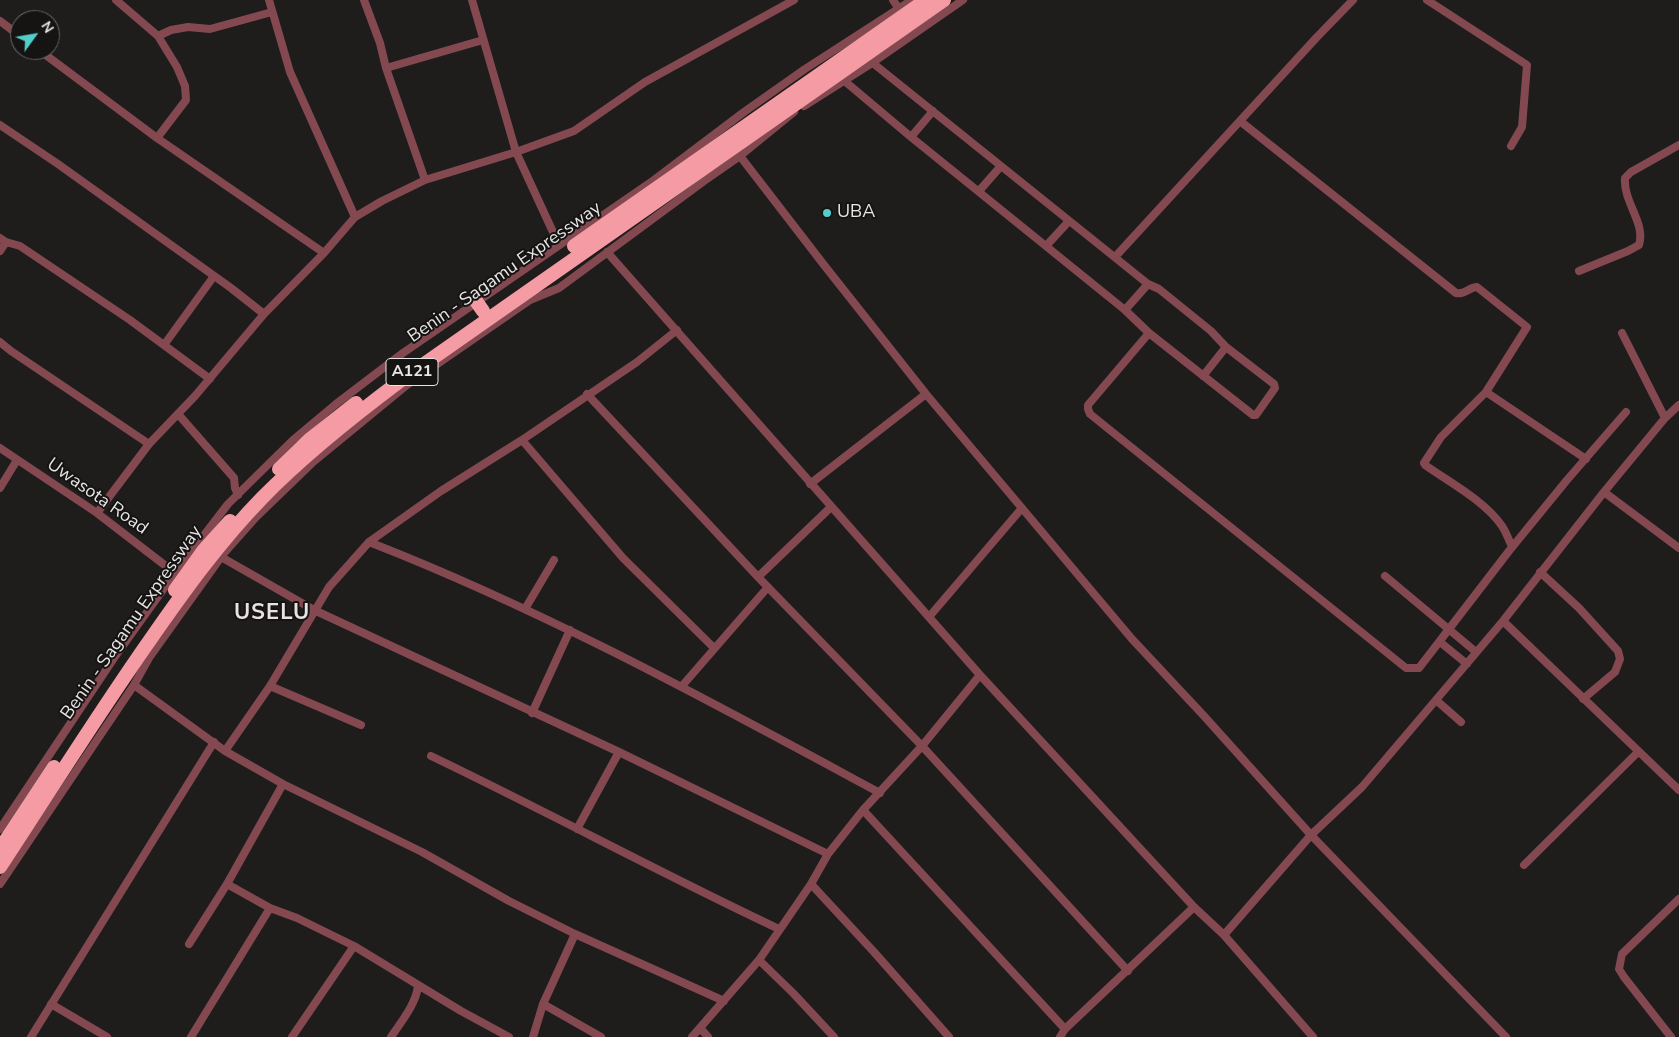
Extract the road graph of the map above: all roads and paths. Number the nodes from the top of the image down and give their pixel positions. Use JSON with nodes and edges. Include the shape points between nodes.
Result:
{"nodes":[{"id":1,"x":116,"y":0,"type":"edge"},
{"id":2,"x":269,"y":0,"type":"edge"},
{"id":3,"x":364,"y":0,"type":"edge"},
{"id":4,"x":472,"y":0,"type":"edge"},
{"id":5,"x":794,"y":0,"type":"edge"},
{"id":6,"x":893,"y":0,"type":"edge"},
{"id":7,"x":912,"y":0,"type":"edge"},
{"id":8,"x":926,"y":0,"type":"edge"},
{"id":9,"x":944,"y":0,"type":"edge"},
{"id":10,"x":963,"y":0,"type":"edge"},
{"id":11,"x":1353,"y":0,"type":"edge"},
{"id":12,"x":1427,"y":0,"type":"edge"},
{"id":13,"x":272,"y":12,"type":"junction"},
{"id":14,"x":901,"y":12,"type":"junction"},
{"id":15,"x":158,"y":36,"type":"junction"},
{"id":16,"x":483,"y":40,"type":"junction"},
{"id":17,"x":868,"y":59,"type":"junction"},
{"id":18,"x":52,"y":60,"type":"edge"},
{"id":19,"x":386,"y":68,"type":"junction"},
{"id":20,"x":841,"y":78,"type":"junction"},
{"id":21,"x":933,"y":112,"type":"junction"},
{"id":22,"x":1240,"y":121,"type":"junction"},
{"id":23,"x":0,"y":124,"type":"edge"},
{"id":24,"x":911,"y":137,"type":"junction"},
{"id":25,"x":157,"y":138,"type":"junction"},
{"id":26,"x":1679,"y":145,"type":"edge"},
{"id":27,"x":1510,"y":146,"type":"dead end"},
{"id":28,"x":516,"y":152,"type":"junction"},
{"id":29,"x":740,"y":156,"type":"junction"},
{"id":30,"x":1001,"y":166,"type":"junction"},
{"id":31,"x":425,"y":180,"type":"junction"},
{"id":32,"x":979,"y":191,"type":"junction"},
{"id":33,"x":354,"y":217,"type":"junction"},
{"id":34,"x":1069,"y":221,"type":"junction"},
{"id":35,"x":3,"y":240,"type":"edge"},
{"id":36,"x":559,"y":245,"type":"junction"},
{"id":37,"x":1046,"y":246,"type":"junction"},
{"id":38,"x":0,"y":251,"type":"edge"},
{"id":39,"x":607,"y":252,"type":"junction"},
{"id":40,"x":324,"y":253,"type":"junction"},
{"id":41,"x":1115,"y":257,"type":"junction"},
{"id":42,"x":1579,"y":271,"type":"dead end"},
{"id":43,"x":214,"y":276,"type":"junction"},
{"id":44,"x":1148,"y":284,"type":"junction"},
{"id":45,"x":480,"y":306,"type":"junction"},
{"id":46,"x":1125,"y":310,"type":"junction"},
{"id":47,"x":264,"y":314,"type":"junction"},
{"id":48,"x":677,"y":330,"type":"junction"},
{"id":49,"x":1149,"y":333,"type":"junction"},
{"id":50,"x":1622,"y":333,"type":"dead end"},
{"id":51,"x":0,"y":342,"type":"edge"},
{"id":52,"x":164,"y":345,"type":"junction"},
{"id":53,"x":1226,"y":347,"type":"junction"},
{"id":54,"x":1203,"y":376,"type":"junction"},
{"id":55,"x":210,"y":379,"type":"junction"},
{"id":56,"x":1486,"y":392,"type":"junction"},
{"id":57,"x":588,"y":394,"type":"junction"},
{"id":58,"x":926,"y":394,"type":"junction"},
{"id":59,"x":1679,"y":405,"type":"edge"},
{"id":60,"x":1626,"y":412,"type":"dead end"},
{"id":61,"x":178,"y":414,"type":"junction"},
{"id":62,"x":1665,"y":418,"type":"junction"},
{"id":63,"x":522,"y":440,"type":"junction"},
{"id":64,"x":149,"y":444,"type":"junction"},
{"id":65,"x":0,"y":448,"type":"edge"},
{"id":66,"x":1586,"y":459,"type":"junction"},
{"id":67,"x":17,"y":460,"type":"junction"},
{"id":68,"x":810,"y":484,"type":"junction"},
{"id":69,"x":0,"y":488,"type":"edge"},
{"id":70,"x":1604,"y":492,"type":"junction"},
{"id":71,"x":238,"y":495,"type":"junction"},
{"id":72,"x":831,"y":507,"type":"junction"},
{"id":73,"x":1022,"y":508,"type":"junction"},
{"id":74,"x":97,"y":512,"type":"junction"},
{"id":75,"x":369,"y":542,"type":"junction"},
{"id":76,"x":1512,"y":547,"type":"junction"},
{"id":77,"x":1679,"y":548,"type":"edge"},
{"id":78,"x":222,"y":556,"type":"junction"},
{"id":79,"x":554,"y":560,"type":"dead end"},
{"id":80,"x":1540,"y":572,"type":"junction"},
{"id":81,"x":175,"y":573,"type":"junction"},
{"id":82,"x":1385,"y":576,"type":"dead end"},
{"id":83,"x":758,"y":577,"type":"junction"},
{"id":84,"x":768,"y":588,"type":"junction"},
{"id":85,"x":525,"y":609,"type":"junction"},
{"id":86,"x":314,"y":610,"type":"junction"},
{"id":87,"x":929,"y":618,"type":"junction"},
{"id":88,"x":1503,"y":622,"type":"junction"},
{"id":89,"x":570,"y":630,"type":"junction"},
{"id":90,"x":1450,"y":630,"type":"junction"},
{"id":91,"x":1440,"y":642,"type":"junction"},
{"id":92,"x":714,"y":648,"type":"junction"},
{"id":93,"x":1476,"y":652,"type":"junction"},
{"id":94,"x":1467,"y":664,"type":"junction"},
{"id":95,"x":980,"y":675,"type":"junction"},
{"id":96,"x":134,"y":685,"type":"junction"},
{"id":97,"x":270,"y":686,"type":"junction"},
{"id":98,"x":682,"y":686,"type":"junction"},
{"id":99,"x":1583,"y":699,"type":"junction"},
{"id":100,"x":1436,"y":700,"type":"junction"},
{"id":101,"x":532,"y":713,"type":"junction"},
{"id":102,"x":1461,"y":722,"type":"dead end"},
{"id":103,"x":361,"y":725,"type":"dead end"},
{"id":104,"x":214,"y":742,"type":"junction"},
{"id":105,"x":922,"y":746,"type":"junction"},
{"id":106,"x":225,"y":751,"type":"junction"},
{"id":107,"x":619,"y":752,"type":"junction"},
{"id":108,"x":1638,"y":752,"type":"junction"},
{"id":109,"x":431,"y":756,"type":"dead end"},
{"id":110,"x":283,"y":784,"type":"junction"},
{"id":111,"x":1679,"y":790,"type":"edge"},
{"id":112,"x":880,"y":793,"type":"junction"},
{"id":113,"x":863,"y":810,"type":"junction"},
{"id":114,"x":0,"y":829,"type":"edge"},
{"id":115,"x":577,"y":829,"type":"junction"},
{"id":116,"x":1310,"y":835,"type":"junction"},
{"id":117,"x":0,"y":849,"type":"edge"},
{"id":118,"x":828,"y":854,"type":"junction"},
{"id":119,"x":1524,"y":865,"type":"dead end"},
{"id":120,"x":0,"y":867,"type":"edge"},
{"id":121,"x":0,"y":884,"type":"edge"},
{"id":122,"x":227,"y":884,"type":"junction"},
{"id":123,"x":810,"y":884,"type":"junction"},
{"id":124,"x":1679,"y":899,"type":"edge"},
{"id":125,"x":1194,"y":907,"type":"junction"},
{"id":126,"x":270,"y":908,"type":"junction"},
{"id":127,"x":779,"y":929,"type":"junction"},
{"id":128,"x":575,"y":934,"type":"junction"},
{"id":129,"x":1224,"y":935,"type":"junction"},
{"id":130,"x":189,"y":944,"type":"dead end"},
{"id":131,"x":354,"y":946,"type":"junction"},
{"id":132,"x":758,"y":960,"type":"junction"},
{"id":133,"x":1128,"y":970,"type":"junction"},
{"id":134,"x":418,"y":986,"type":"junction"},
{"id":135,"x":724,"y":1001,"type":"junction"},
{"id":136,"x":51,"y":1004,"type":"junction"},
{"id":137,"x":543,"y":1004,"type":"junction"},
{"id":138,"x":700,"y":1028,"type":"junction"},
{"id":139,"x":1066,"y":1029,"type":"junction"},
{"id":140,"x":31,"y":1037,"type":"edge"},
{"id":141,"x":107,"y":1037,"type":"edge"},
{"id":142,"x":191,"y":1037,"type":"edge"},
{"id":143,"x":292,"y":1037,"type":"edge"},
{"id":144,"x":391,"y":1037,"type":"edge"},
{"id":145,"x":509,"y":1037,"type":"edge"},
{"id":146,"x":533,"y":1037,"type":"edge"},
{"id":147,"x":601,"y":1037,"type":"edge"},
{"id":148,"x":692,"y":1037,"type":"edge"},
{"id":149,"x":708,"y":1037,"type":"edge"},
{"id":150,"x":834,"y":1037,"type":"edge"},
{"id":151,"x":949,"y":1037,"type":"edge"},
{"id":152,"x":1060,"y":1037,"type":"edge"},
{"id":153,"x":1313,"y":1037,"type":"edge"},
{"id":154,"x":1506,"y":1037,"type":"edge"},
{"id":155,"x":1671,"y":1037,"type":"edge"}],
"edges":[{"from":1,"to":15,"type":"street"},
{"from":2,"to":13,"type":"street"},
{"from":3,"to":19,"type":"street"},
{"from":4,"to":16,"type":"street"},
{"from":5,"to":28,"type":"street","via":[[645,82],[574,131]]},
{"from":6,"to":14,"type":"street"},
{"from":7,"to":14,"type":"street"},
{"from":8,"to":14,"type":"highway","name":"Benin - Sagamu Expressway","number":"A121"},
{"from":9,"to":17,"type":"highway","number":"A121"},
{"from":10,"to":17,"type":"street"},
{"from":11,"to":22,"type":"street"},
{"from":12,"to":27,"type":"street","via":[[1527,65],[1522,127]]},
{"from":13,"to":15,"type":"street","via":[[210,29],[188,27]]},
{"from":13,"to":33,"type":"street","via":[[290,72]]},
{"from":14,"to":36,"type":"street","via":[[805,69]]},
{"from":14,"to":45,"type":"highway","name":"Benin - Sagamu Expressway","number":"A121","via":[[704,154]]},
{"from":15,"to":25,"type":"street","via":[[177,67],[185,86],[186,100]]},
{"from":16,"to":19,"type":"street"},
{"from":16,"to":28,"type":"street"},
{"from":17,"to":20,"type":"highway","number":"A121"},
{"from":17,"to":21,"type":"street"},
{"from":18,"to":25,"type":"street"},
{"from":19,"to":31,"type":"street"},
{"from":20,"to":24,"type":"street"},
{"from":20,"to":29,"type":"street"},
{"from":20,"to":120,"type":"highway","number":"A121","via":[[400,381],[287,473],[233,530],[177,602]]},
{"from":21,"to":24,"type":"street"},
{"from":21,"to":30,"type":"street"},
{"from":22,"to":41,"type":"street"},
{"from":22,"to":56,"type":"street","via":[[1456,293],[1462,294],[1478,287],[1527,327]]},
{"from":23,"to":43,"type":"street"},
{"from":24,"to":32,"type":"street"},
{"from":25,"to":40,"type":"street"},
{"from":26,"to":42,"type":"street","via":[[1625,178],[1624,188],[1642,236],[1639,245]]},
{"from":28,"to":31,"type":"street"},
{"from":28,"to":36,"type":"street"},
{"from":29,"to":39,"type":"street"},
{"from":29,"to":58,"type":"street"},
{"from":30,"to":32,"type":"street"},
{"from":30,"to":34,"type":"street"},
{"from":31,"to":33,"type":"street"},
{"from":32,"to":37,"type":"street"},
{"from":33,"to":40,"type":"street"},
{"from":34,"to":37,"type":"street"},
{"from":34,"to":41,"type":"street"},
{"from":35,"to":38,"type":"street"},
{"from":35,"to":52,"type":"street","via":[[20,246]]},
{"from":36,"to":45,"type":"street"},
{"from":37,"to":46,"type":"street"},
{"from":39,"to":48,"type":"street"},
{"from":39,"to":78,"type":"street","via":[[559,288],[530,300],[407,385],[312,463],[256,517]]},
{"from":40,"to":47,"type":"street"},
{"from":41,"to":44,"type":"street"},
{"from":43,"to":47,"type":"street"},
{"from":43,"to":52,"type":"street"},
{"from":44,"to":46,"type":"street"},
{"from":44,"to":53,"type":"street","via":[[1183,308]]},
{"from":45,"to":71,"type":"street","via":[[403,352],[336,404],[293,440]]},
{"from":45,"to":117,"type":"highway","name":"Benin - Sagamu Expressway","number":"A121","via":[[309,440],[203,551],[143,633]]},
{"from":46,"to":49,"type":"street"},
{"from":47,"to":55,"type":"street"},
{"from":48,"to":57,"type":"street","via":[[637,362]]},
{"from":48,"to":68,"type":"street"},
{"from":49,"to":54,"type":"street"},
{"from":49,"to":91,"type":"street","via":[[1088,405],[1090,414],[1406,668],[1419,668]]},
{"from":50,"to":62,"type":"street"},
{"from":51,"to":64,"type":"street"},
{"from":52,"to":55,"type":"street"},
{"from":53,"to":54,"type":"street"},
{"from":53,"to":54,"type":"street","via":[[1274,384],[1275,388],[1256,415]]},
{"from":55,"to":61,"type":"street"},
{"from":56,"to":66,"type":"street"},
{"from":56,"to":76,"type":"street","via":[[1441,437],[1424,465],[1490,510]]},
{"from":57,"to":63,"type":"street"},
{"from":57,"to":83,"type":"street"},
{"from":58,"to":68,"type":"street"},
{"from":58,"to":73,"type":"street"},
{"from":59,"to":62,"type":"street"},
{"from":60,"to":66,"type":"street"},
{"from":61,"to":64,"type":"street"},
{"from":61,"to":71,"type":"street","via":[[234,478]]},
{"from":62,"to":70,"type":"street"},
{"from":63,"to":75,"type":"street"},
{"from":63,"to":92,"type":"street","via":[[623,558]]},
{"from":64,"to":74,"type":"street"},
{"from":65,"to":67,"type":"street","name":"Uwasota Road"},
{"from":66,"to":76,"type":"street"},
{"from":67,"to":69,"type":"street"},
{"from":67,"to":74,"type":"street","name":"Uwasota Road"},
{"from":68,"to":72,"type":"street"},
{"from":70,"to":77,"type":"street"},
{"from":70,"to":80,"type":"street"},
{"from":71,"to":81,"type":"street"},
{"from":72,"to":83,"type":"street"},
{"from":72,"to":87,"type":"street"},
{"from":73,"to":87,"type":"street"},
{"from":73,"to":116,"type":"street","via":[[1132,640]]},
{"from":74,"to":81,"type":"street","name":"Uwasota Road"},
{"from":75,"to":85,"type":"street"},
{"from":75,"to":86,"type":"street","via":[[329,587]]},
{"from":76,"to":90,"type":"street"},
{"from":78,"to":86,"type":"street"},
{"from":78,"to":96,"type":"street","via":[[149,658]]},
{"from":79,"to":85,"type":"street"},
{"from":80,"to":88,"type":"street"},
{"from":80,"to":99,"type":"street","via":[[1618,651],[1620,659],[1615,672]]},
{"from":81,"to":114,"type":"street"},
{"from":82,"to":90,"type":"street"},
{"from":83,"to":84,"type":"street"},
{"from":84,"to":92,"type":"street"},
{"from":84,"to":105,"type":"street"},
{"from":85,"to":89,"type":"street"},
{"from":86,"to":97,"type":"street"},
{"from":86,"to":101,"type":"street"},
{"from":87,"to":95,"type":"street"},
{"from":88,"to":93,"type":"street"},
{"from":88,"to":99,"type":"street"},
{"from":89,"to":98,"type":"street"},
{"from":89,"to":101,"type":"street"},
{"from":90,"to":91,"type":"street"},
{"from":90,"to":93,"type":"street"},
{"from":91,"to":94,"type":"street"},
{"from":92,"to":98,"type":"street"},
{"from":93,"to":94,"type":"street"},
{"from":94,"to":100,"type":"street"},
{"from":95,"to":105,"type":"street"},
{"from":95,"to":125,"type":"street"},
{"from":96,"to":104,"type":"street"},
{"from":96,"to":121,"type":"street"},
{"from":97,"to":103,"type":"street"},
{"from":97,"to":106,"type":"street"},
{"from":98,"to":112,"type":"street"},
{"from":99,"to":108,"type":"street"},
{"from":100,"to":102,"type":"street"},
{"from":100,"to":116,"type":"street","via":[[1362,787]]},
{"from":101,"to":107,"type":"street"},
{"from":104,"to":106,"type":"street"},
{"from":104,"to":136,"type":"street"},
{"from":105,"to":112,"type":"street"},
{"from":105,"to":133,"type":"street"},
{"from":106,"to":110,"type":"street"},
{"from":107,"to":115,"type":"street"},
{"from":107,"to":118,"type":"street"},
{"from":108,"to":111,"type":"street"},
{"from":108,"to":119,"type":"street"},
{"from":109,"to":115,"type":"street"},
{"from":110,"to":122,"type":"street"},
{"from":110,"to":128,"type":"street","via":[[422,852]]},
{"from":112,"to":113,"type":"street"},
{"from":113,"to":118,"type":"street"},
{"from":113,"to":139,"type":"street"},
{"from":115,"to":127,"type":"street"},
{"from":116,"to":129,"type":"street"},
{"from":116,"to":154,"type":"street"},
{"from":118,"to":123,"type":"street"},
{"from":122,"to":126,"type":"street"},
{"from":122,"to":130,"type":"street"},
{"from":123,"to":127,"type":"street"},
{"from":123,"to":151,"type":"street"},
{"from":124,"to":155,"type":"street","via":[[1622,954],[1619,968]]},
{"from":125,"to":129,"type":"street"},
{"from":125,"to":133,"type":"street"},
{"from":126,"to":131,"type":"street"},
{"from":126,"to":142,"type":"street"},
{"from":127,"to":132,"type":"street"},
{"from":128,"to":135,"type":"street"},
{"from":128,"to":137,"type":"street"},
{"from":129,"to":153,"type":"street"},
{"from":131,"to":134,"type":"street"},
{"from":131,"to":143,"type":"street"},
{"from":132,"to":135,"type":"street"},
{"from":132,"to":150,"type":"street"},
{"from":133,"to":139,"type":"street"},
{"from":134,"to":144,"type":"street","via":[[414,1002]]},
{"from":134,"to":145,"type":"street"},
{"from":135,"to":138,"type":"street"},
{"from":136,"to":140,"type":"street"},
{"from":136,"to":141,"type":"street"},
{"from":137,"to":146,"type":"street"},
{"from":137,"to":147,"type":"street"},
{"from":138,"to":148,"type":"street"},
{"from":138,"to":149,"type":"street"},
{"from":139,"to":152,"type":"street"}]}
